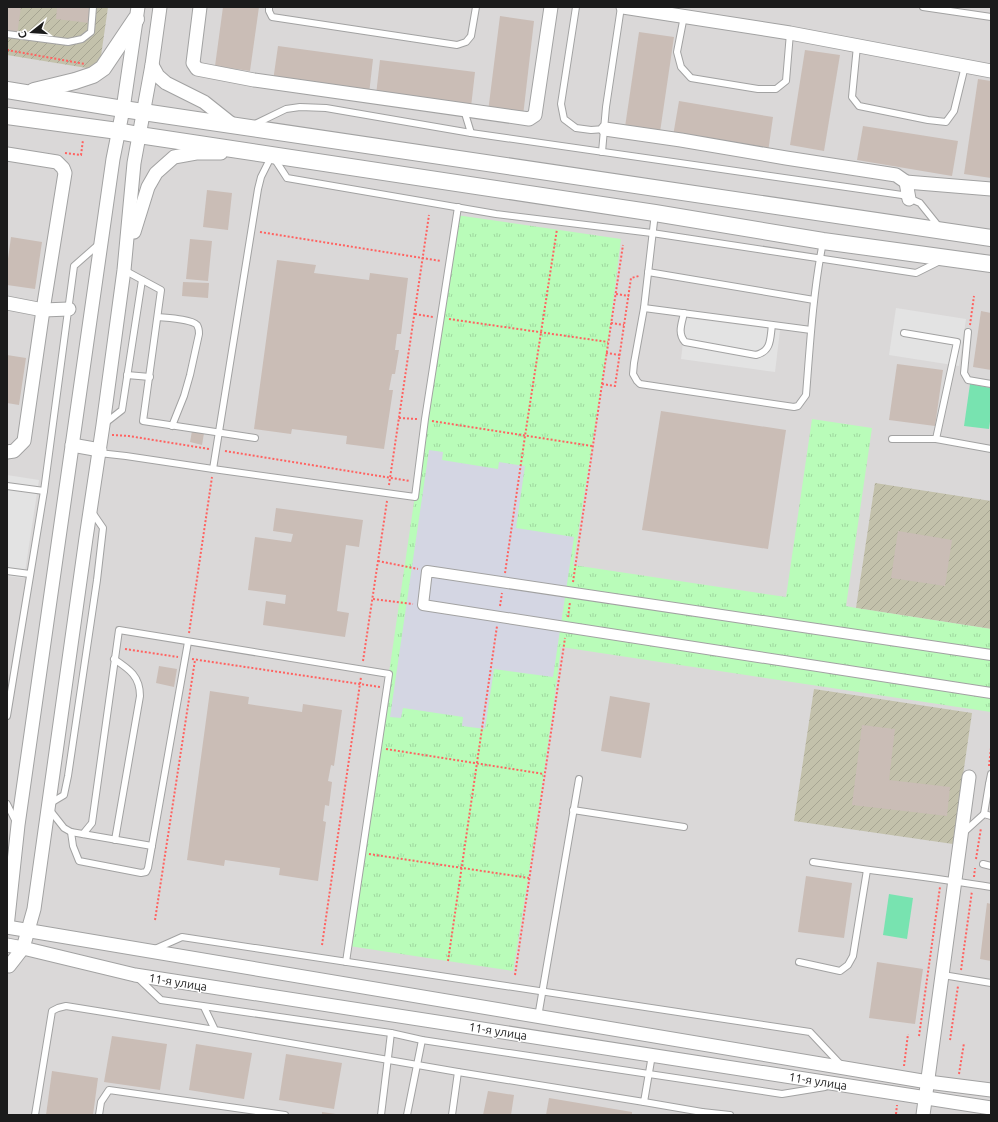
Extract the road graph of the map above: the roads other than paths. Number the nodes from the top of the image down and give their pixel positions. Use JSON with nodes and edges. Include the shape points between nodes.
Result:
{"nodes":[{"id":1,"x":93,"y":7,"type":"edge"},
{"id":2,"x":160,"y":7,"type":"edge"},
{"id":3,"x":200,"y":7,"type":"edge"},
{"id":4,"x":269,"y":7,"type":"edge"},
{"id":5,"x":476,"y":7,"type":"edge"},
{"id":6,"x":550,"y":7,"type":"edge"},
{"id":7,"x":576,"y":7,"type":"edge"},
{"id":8,"x":622,"y":7,"type":"edge"},
{"id":9,"x":923,"y":7,"type":"edge"},
{"id":10,"x":137,"y":13,"type":"edge"},
{"id":11,"x":684,"y":16,"type":"junction"},
{"id":12,"x":991,"y":17,"type":"edge"},
{"id":13,"x":790,"y":33,"type":"junction"},
{"id":14,"x":7,"y":34,"type":"edge"},
{"id":15,"x":857,"y":46,"type":"junction"},
{"id":16,"x":152,"y":64,"type":"junction"},
{"id":17,"x":965,"y":66,"type":"junction"},
{"id":18,"x":991,"y":71,"type":"edge"},
{"id":19,"x":7,"y":90,"type":"edge"},
{"id":20,"x":24,"y":92,"type":"junction"},
{"id":21,"x":122,"y":108,"type":"junction"},
{"id":22,"x":464,"y":110,"type":"junction"},
{"id":23,"x":144,"y":112,"type":"junction"},
{"id":24,"x":7,"y":116,"type":"edge"},
{"id":25,"x":240,"y":126,"type":"junction"},
{"id":26,"x":605,"y":129,"type":"junction"},
{"id":27,"x":118,"y":131,"type":"junction"},
{"id":28,"x":471,"y":133,"type":"junction"},
{"id":29,"x":139,"y":135,"type":"junction"},
{"id":30,"x":602,"y":152,"type":"junction"},
{"id":31,"x":7,"y":154,"type":"edge"},
{"id":32,"x":272,"y":156,"type":"junction"},
{"id":33,"x":906,"y":182,"type":"junction"},
{"id":34,"x":991,"y":189,"type":"edge"},
{"id":35,"x":909,"y":198,"type":"junction"},
{"id":36,"x":458,"y":207,"type":"junction"},
{"id":37,"x":655,"y":213,"type":"junction"},
{"id":38,"x":942,"y":231,"type":"junction"},
{"id":39,"x":652,"y":234,"type":"junction"},
{"id":40,"x":991,"y":238,"type":"edge"},
{"id":41,"x":102,"y":241,"type":"junction"},
{"id":42,"x":823,"y":241,"type":"junction"},
{"id":43,"x":946,"y":257,"type":"junction"},
{"id":44,"x":819,"y":259,"type":"junction"},
{"id":45,"x":991,"y":264,"type":"edge"},
{"id":46,"x":124,"y":270,"type":"junction"},
{"id":47,"x":648,"y":272,"type":"junction"},
{"id":48,"x":142,"y":280,"type":"junction"},
{"id":49,"x":814,"y":300,"type":"junction"},
{"id":50,"x":7,"y":303,"type":"edge"},
{"id":51,"x":644,"y":308,"type":"junction"},
{"id":52,"x":69,"y":309,"type":"junction"},
{"id":53,"x":43,"y":310,"type":"junction"},
{"id":54,"x":684,"y":313,"type":"junction"},
{"id":55,"x":158,"y":317,"type":"junction"},
{"id":56,"x":772,"y":325,"type":"junction"},
{"id":57,"x":811,"y":330,"type":"junction"},
{"id":58,"x":968,"y":332,"type":"road end"},
{"id":59,"x":904,"y":333,"type":"dead end"},
{"id":60,"x":127,"y":375,"type":"junction"},
{"id":61,"x":150,"y":377,"type":"junction"},
{"id":62,"x":991,"y":384,"type":"edge"},
{"id":63,"x":172,"y":426,"type":"junction"},
{"id":64,"x":102,"y":430,"type":"junction"},
{"id":65,"x":219,"y":432,"type":"junction"},
{"id":66,"x":255,"y":438,"type":"dead end"},
{"id":67,"x":892,"y":439,"type":"dead end"},
{"id":68,"x":936,"y":439,"type":"junction"},
{"id":69,"x":72,"y":445,"type":"junction"},
{"id":70,"x":991,"y":449,"type":"edge"},
{"id":71,"x":7,"y":452,"type":"edge"},
{"id":72,"x":99,"y":452,"type":"junction"},
{"id":73,"x":213,"y":469,"type":"junction"},
{"id":74,"x":7,"y":486,"type":"edge"},
{"id":75,"x":44,"y":491,"type":"junction"},
{"id":76,"x":7,"y":571,"type":"edge"},
{"id":77,"x":30,"y":574,"type":"junction"},
{"id":78,"x":188,"y":642,"type":"junction"},
{"id":79,"x":991,"y":655,"type":"edge"},
{"id":80,"x":114,"y":659,"type":"junction"},
{"id":81,"x":991,"y":693,"type":"edge"},
{"id":82,"x":7,"y":716,"type":"edge"},
{"id":83,"x":990,"y":772,"type":"edge"},
{"id":84,"x":969,"y":777,"type":"dead end"},
{"id":85,"x":579,"y":779,"type":"dead end"},
{"id":86,"x":990,"y":784,"type":"edge"},
{"id":87,"x":7,"y":804,"type":"edge"},
{"id":88,"x":48,"y":806,"type":"junction"},
{"id":89,"x":573,"y":810,"type":"junction"},
{"id":90,"x":986,"y":816,"type":"edge"},
{"id":91,"x":18,"y":825,"type":"junction"},
{"id":92,"x":684,"y":827,"type":"dead end"},
{"id":93,"x":71,"y":832,"type":"junction"},
{"id":94,"x":83,"y":834,"type":"junction"},
{"id":95,"x":961,"y":834,"type":"junction"},
{"id":96,"x":115,"y":840,"type":"junction"},
{"id":97,"x":152,"y":846,"type":"junction"},
{"id":98,"x":814,"y":862,"type":"dead end"},
{"id":99,"x":982,"y":864,"type":"dead end"},
{"id":100,"x":991,"y":866,"type":"edge"},
{"id":101,"x":868,"y":870,"type":"junction"},
{"id":102,"x":955,"y":881,"type":"junction"},
{"id":103,"x":991,"y":887,"type":"edge"},
{"id":104,"x":7,"y":927,"type":"edge"},
{"id":105,"x":28,"y":931,"type":"junction"},
{"id":106,"x":7,"y":945,"type":"edge"},
{"id":107,"x":23,"y":948,"type":"junction"},
{"id":108,"x":150,"y":952,"type":"junction"},
{"id":109,"x":346,"y":962,"type":"junction"},
{"id":110,"x":799,"y":962,"type":"dead end"},
{"id":111,"x":8,"y":966,"type":"edge"},
{"id":112,"x":135,"y":975,"type":"junction"},
{"id":113,"x":942,"y":975,"type":"junction"},
{"id":114,"x":991,"y":983,"type":"edge"},
{"id":115,"x":542,"y":992,"type":"junction"},
{"id":116,"x":204,"y":1007,"type":"junction"},
{"id":117,"x":538,"y":1016,"type":"junction"},
{"id":118,"x":215,"y":1030,"type":"junction"},
{"id":119,"x":391,"y":1033,"type":"junction"},
{"id":120,"x":422,"y":1040,"type":"junction"},
{"id":121,"x":652,"y":1055,"type":"junction"},
{"id":122,"x":388,"y":1060,"type":"junction"},
{"id":123,"x":417,"y":1065,"type":"junction"},
{"id":124,"x":844,"y":1068,"type":"junction"},
{"id":125,"x":458,"y":1072,"type":"junction"},
{"id":126,"x":649,"y":1074,"type":"junction"},
{"id":127,"x":928,"y":1082,"type":"junction"},
{"id":128,"x":839,"y":1084,"type":"junction"},
{"id":129,"x":991,"y":1090,"type":"edge"},
{"id":130,"x":925,"y":1098,"type":"junction"},
{"id":131,"x":644,"y":1102,"type":"junction"},
{"id":132,"x":991,"y":1108,"type":"edge"},
{"id":133,"x":702,"y":1113,"type":"edge"},
{"id":134,"x":35,"y":1115,"type":"edge"},
{"id":135,"x":99,"y":1115,"type":"edge"},
{"id":136,"x":285,"y":1115,"type":"edge"},
{"id":137,"x":381,"y":1115,"type":"edge"},
{"id":138,"x":407,"y":1115,"type":"edge"},
{"id":139,"x":452,"y":1115,"type":"edge"},
{"id":140,"x":730,"y":1115,"type":"edge"},
{"id":141,"x":923,"y":1115,"type":"edge"}],
"edges":[{"from":1,"to":14,"type":"lane","via":[[91,32],[82,39],[68,42]]},
{"from":2,"to":16,"type":"street"},
{"from":3,"to":22,"type":"street","via":[[193,63],[197,69],[254,80]]},
{"from":4,"to":5,"type":"lane","via":[[272,17],[457,45],[466,42],[471,36]]},
{"from":6,"to":22,"type":"street","via":[[535,115],[529,120]]},
{"from":7,"to":26,"type":"lane","via":[[561,104],[564,119],[576,128]]},
{"from":8,"to":11,"type":"street"},
{"from":8,"to":26,"type":"lane","via":[[606,107]]},
{"from":9,"to":12,"type":"lane"},
{"from":10,"to":20,"type":"street","via":[[103,68],[93,75]]},
{"from":10,"to":21,"type":"street"},
{"from":11,"to":13,"type":"street"},
{"from":11,"to":13,"type":"lane","via":[[677,52],[680,67],[691,78],[718,83],[776,89],[786,81]]},
{"from":13,"to":15,"type":"street"},
{"from":15,"to":17,"type":"street"},
{"from":15,"to":17,"type":"lane","via":[[852,96],[859,106],[928,120],[946,122],[954,111]]},
{"from":16,"to":23,"type":"street"},
{"from":16,"to":25,"type":"street","via":[[158,76],[166,83],[204,102]]},
{"from":17,"to":18,"type":"street"},
{"from":19,"to":20,"type":"street"},
{"from":20,"to":21,"type":"street"},
{"from":21,"to":23,"type":"street"},
{"from":21,"to":27,"type":"street"},
{"from":22,"to":28,"type":"lane"},
{"from":23,"to":25,"type":"street"},
{"from":23,"to":29,"type":"street"},
{"from":24,"to":27,"type":"street"},
{"from":25,"to":28,"type":"lane","via":[[286,109],[326,108]]},
{"from":25,"to":38,"type":"street"},
{"from":26,"to":30,"type":"lane"},
{"from":26,"to":33,"type":"street","via":[[896,175]]},
{"from":27,"to":29,"type":"street"},
{"from":27,"to":41,"type":"street"},
{"from":28,"to":30,"type":"lane"},
{"from":29,"to":32,"type":"street"},
{"from":29,"to":46,"type":"street"},
{"from":30,"to":35,"type":"lane"},
{"from":31,"to":53,"type":"street","via":[[57,162],[65,173]]},
{"from":32,"to":36,"type":"lane","via":[[287,178]]},
{"from":32,"to":37,"type":"street"},
{"from":32,"to":46,"type":"street","via":[[218,152],[174,157],[156,173],[148,187]]},
{"from":32,"to":65,"type":"lane","via":[[258,189]]},
{"from":33,"to":34,"type":"street"},
{"from":33,"to":35,"type":"street"},
{"from":35,"to":38,"type":"lane","via":[[920,203]]},
{"from":36,"to":39,"type":"lane"},
{"from":36,"to":73,"type":"lane","via":[[415,497]]},
{"from":37,"to":39,"type":"lane"},
{"from":37,"to":42,"type":"street"},
{"from":38,"to":40,"type":"street"},
{"from":39,"to":44,"type":"lane"},
{"from":39,"to":47,"type":"lane"},
{"from":41,"to":52,"type":"lane","via":[[74,266]]},
{"from":41,"to":69,"type":"street"},
{"from":42,"to":43,"type":"street"},
{"from":42,"to":44,"type":"lane"},
{"from":43,"to":44,"type":"lane","via":[[916,273]]},
{"from":43,"to":45,"type":"street"},
{"from":44,"to":49,"type":"lane"},
{"from":46,"to":48,"type":"lane"},
{"from":46,"to":64,"type":"street"},
{"from":47,"to":49,"type":"lane"},
{"from":47,"to":51,"type":"lane"},
{"from":48,"to":55,"type":"lane","via":[[161,290]]},
{"from":48,"to":60,"type":"lane"},
{"from":49,"to":57,"type":"lane"},
{"from":50,"to":53,"type":"street"},
{"from":51,"to":54,"type":"lane"},
{"from":51,"to":57,"type":"lane","via":[[633,374],[640,384],[794,407],[798,406],[806,395]]},
{"from":52,"to":53,"type":"street"},
{"from":52,"to":75,"type":"lane"},
{"from":53,"to":71,"type":"street","via":[[24,441],[14,451]]},
{"from":54,"to":56,"type":"lane"},
{"from":54,"to":56,"type":"lane","via":[[680,332],[685,342],[756,355],[769,346]]},
{"from":55,"to":61,"type":"lane"},
{"from":55,"to":63,"type":"lane","via":[[191,321],[199,330],[190,375]]},
{"from":56,"to":57,"type":"lane"},
{"from":58,"to":62,"type":"lane","via":[[964,373],[968,380]]},
{"from":59,"to":68,"type":"lane","via":[[958,342]]},
{"from":60,"to":61,"type":"lane"},
{"from":60,"to":64,"type":"lane","via":[[122,410]]},
{"from":61,"to":63,"type":"lane","via":[[143,421]]},
{"from":63,"to":65,"type":"lane"},
{"from":64,"to":72,"type":"street"},
{"from":65,"to":66,"type":"lane"},
{"from":65,"to":73,"type":"lane"},
{"from":67,"to":68,"type":"lane"},
{"from":68,"to":70,"type":"lane"},
{"from":69,"to":72,"type":"street"},
{"from":69,"to":91,"type":"street"},
{"from":72,"to":73,"type":"lane"},
{"from":72,"to":88,"type":"street"},
{"from":74,"to":75,"type":"lane"},
{"from":75,"to":77,"type":"lane"},
{"from":76,"to":77,"type":"lane"},
{"from":77,"to":82,"type":"lane"},
{"from":78,"to":80,"type":"lane","via":[[119,630]]},
{"from":78,"to":97,"type":"lane"},
{"from":78,"to":109,"type":"lane","via":[[389,674]]},
{"from":79,"to":81,"type":"street","via":[[427,571],[423,605]]},
{"from":80,"to":94,"type":"lane","via":[[92,823]]},
{"from":80,"to":96,"type":"lane","via":[[127,668],[140,687]]},
{"from":83,"to":86,"type":"lane"},
{"from":84,"to":95,"type":"street"},
{"from":85,"to":89,"type":"lane"},
{"from":86,"to":90,"type":"lane"},
{"from":87,"to":91,"type":"lane"},
{"from":88,"to":93,"type":"lane","via":[[64,828]]},
{"from":88,"to":105,"type":"street","via":[[34,908]]},
{"from":89,"to":92,"type":"lane"},
{"from":89,"to":115,"type":"lane"},
{"from":90,"to":95,"type":"lane"},
{"from":91,"to":104,"type":"street"},
{"from":93,"to":94,"type":"lane"},
{"from":93,"to":97,"type":"lane","via":[[79,861],[141,873],[146,872],[148,868]]},
{"from":94,"to":96,"type":"lane"},
{"from":95,"to":102,"type":"street"},
{"from":96,"to":97,"type":"lane"},
{"from":98,"to":101,"type":"lane"},
{"from":99,"to":100,"type":"lane"},
{"from":101,"to":102,"type":"lane"},
{"from":101,"to":110,"type":"lane","via":[[852,956],[848,965],[840,971]]},
{"from":102,"to":103,"type":"lane"},
{"from":102,"to":113,"type":"street"},
{"from":104,"to":105,"type":"street","name":"11-я улица"},
{"from":105,"to":107,"type":"street"},
{"from":105,"to":108,"type":"street","name":"11-я улица"},
{"from":106,"to":107,"type":"street","name":"11-я улица"},
{"from":107,"to":111,"type":"street"},
{"from":107,"to":112,"type":"street","name":"11-я улица"},
{"from":108,"to":109,"type":"lane","via":[[182,937]]},
{"from":108,"to":117,"type":"street","name":"11-я улица"},
{"from":109,"to":115,"type":"lane"},
{"from":112,"to":116,"type":"lane","via":[[161,1000]]},
{"from":112,"to":121,"type":"street","name":"11-я улица"},
{"from":113,"to":114,"type":"lane"},
{"from":113,"to":127,"type":"street"},
{"from":115,"to":117,"type":"lane"},
{"from":115,"to":124,"type":"lane","via":[[810,1032]]},
{"from":116,"to":118,"type":"lane"},
{"from":116,"to":119,"type":"lane"},
{"from":117,"to":124,"type":"street","name":"11-я улица"},
{"from":118,"to":122,"type":"lane"},
{"from":118,"to":134,"type":"lane","via":[[66,1006],[58,1008],[52,1011]]},
{"from":119,"to":120,"type":"lane"},
{"from":119,"to":122,"type":"lane"},
{"from":120,"to":123,"type":"lane"},
{"from":120,"to":126,"type":"lane"},
{"from":121,"to":126,"type":"lane"},
{"from":121,"to":128,"type":"street","name":"11-я улица"},
{"from":122,"to":123,"type":"lane"},
{"from":122,"to":137,"type":"lane"},
{"from":123,"to":125,"type":"lane"},
{"from":123,"to":138,"type":"lane"},
{"from":124,"to":127,"type":"street","name":"11-я улица"},
{"from":125,"to":131,"type":"lane"},
{"from":125,"to":139,"type":"lane"},
{"from":126,"to":128,"type":"lane","via":[[782,1094]]},
{"from":126,"to":131,"type":"lane"},
{"from":127,"to":129,"type":"street","name":"11-я улица"},
{"from":127,"to":130,"type":"street"},
{"from":128,"to":130,"type":"street","name":"11-я улица"},
{"from":130,"to":132,"type":"street","name":"11-я улица"},
{"from":130,"to":141,"type":"street"},
{"from":131,"to":133,"type":"lane"},
{"from":133,"to":140,"type":"lane"},
{"from":135,"to":136,"type":"lane","via":[[101,1102],[109,1090]]}]}
